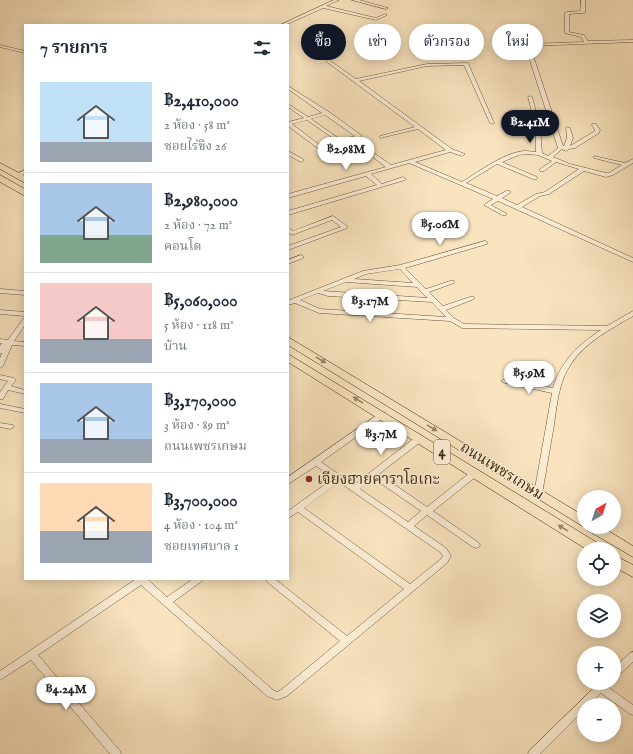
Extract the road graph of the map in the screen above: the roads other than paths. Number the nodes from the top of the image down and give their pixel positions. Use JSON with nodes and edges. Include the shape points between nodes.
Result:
{"nodes":[{"id":1,"x":337,"y":0,"type":"edge"},
{"id":2,"x":354,"y":0,"type":"edge"},
{"id":3,"x":583,"y":0,"type":"edge"},
{"id":4,"x":323,"y":6,"type":"junction"},
{"id":5,"x":354,"y":8,"type":"dead end"},
{"id":6,"x":386,"y":8,"type":"dead end"},
{"id":7,"x":344,"y":12,"type":"junction"},
{"id":8,"x":385,"y":15,"type":"dead end"},
{"id":9,"x":284,"y":24,"type":"edge"},
{"id":10,"x":585,"y":40,"type":"junction"},
{"id":11,"x":633,"y":41,"type":"edge"},
{"id":12,"x":0,"y":46,"type":"edge"},
{"id":13,"x":24,"y":52,"type":"edge"},
{"id":14,"x":329,"y":61,"type":"dead end"},
{"id":15,"x":356,"y":80,"type":"junction"},
{"id":16,"x":289,"y":87,"type":"edge"},
{"id":17,"x":530,"y":97,"type":"dead end"},
{"id":18,"x":289,"y":106,"type":"edge"},
{"id":19,"x":327,"y":113,"type":"junction"},
{"id":20,"x":307,"y":118,"type":"junction"},
{"id":21,"x":492,"y":123,"type":"dead end"},
{"id":22,"x":594,"y":125,"type":"dead end"},
{"id":23,"x":289,"y":126,"type":"edge"},
{"id":24,"x":420,"y":127,"type":"junction"},
{"id":25,"x":568,"y":128,"type":"dead end"},
{"id":26,"x":382,"y":137,"type":"dead end"},
{"id":27,"x":351,"y":139,"type":"junction"},
{"id":28,"x":341,"y":142,"type":"junction"},
{"id":29,"x":564,"y":148,"type":"junction"},
{"id":30,"x":450,"y":150,"type":"junction"},
{"id":31,"x":289,"y":154,"type":"edge"},
{"id":32,"x":462,"y":154,"type":"dead end"},
{"id":33,"x":539,"y":154,"type":"junction"},
{"id":34,"x":596,"y":157,"type":"dead end"},
{"id":35,"x":549,"y":158,"type":"junction"},
{"id":36,"x":301,"y":160,"type":"dead end"},
{"id":37,"x":410,"y":161,"type":"junction"},
{"id":38,"x":555,"y":161,"type":"junction"},
{"id":39,"x":633,"y":161,"type":"edge"},
{"id":40,"x":497,"y":162,"type":"junction"},
{"id":41,"x":0,"y":165,"type":"edge"},
{"id":42,"x":626,"y":165,"type":"junction"},
{"id":43,"x":390,"y":167,"type":"junction"},
{"id":44,"x":583,"y":169,"type":"junction"},
{"id":45,"x":542,"y":170,"type":"dead end"},
{"id":46,"x":21,"y":173,"type":"edge"},
{"id":47,"x":367,"y":174,"type":"junction"},
{"id":48,"x":0,"y":178,"type":"edge"},
{"id":49,"x":535,"y":178,"type":"dead end"},
{"id":50,"x":403,"y":179,"type":"dead end"},
{"id":51,"x":462,"y":184,"type":"junction"},
{"id":52,"x":381,"y":186,"type":"junction"},
{"id":53,"x":24,"y":192,"type":"edge"},
{"id":54,"x":508,"y":192,"type":"dead end"},
{"id":55,"x":289,"y":196,"type":"edge"},
{"id":56,"x":498,"y":199,"type":"junction"},
{"id":57,"x":518,"y":207,"type":"junction"},
{"id":58,"x":289,"y":213,"type":"edge"},
{"id":59,"x":504,"y":214,"type":"dead end"},
{"id":60,"x":289,"y":232,"type":"edge"},
{"id":61,"x":485,"y":243,"type":"dead end"},
{"id":62,"x":289,"y":248,"type":"edge"},
{"id":63,"x":301,"y":257,"type":"dead end"},
{"id":64,"x":633,"y":260,"type":"edge"},
{"id":65,"x":289,"y":262,"type":"edge"},
{"id":66,"x":401,"y":267,"type":"junction"},
{"id":67,"x":344,"y":280,"type":"junction"},
{"id":68,"x":452,"y":282,"type":"dead end"},
{"id":69,"x":417,"y":285,"type":"junction"},
{"id":70,"x":0,"y":291,"type":"edge"},
{"id":71,"x":316,"y":291,"type":"junction"},
{"id":72,"x":424,"y":292,"type":"junction"},
{"id":73,"x":24,"y":293,"type":"edge"},
{"id":74,"x":472,"y":298,"type":"dead end"},
{"id":75,"x":432,"y":300,"type":"junction"},
{"id":76,"x":291,"y":302,"type":"edge"},
{"id":77,"x":442,"y":309,"type":"junction"},
{"id":78,"x":0,"y":312,"type":"edge"},
{"id":79,"x":633,"y":313,"type":"edge"},
{"id":80,"x":24,"y":314,"type":"edge"},
{"id":81,"x":452,"y":319,"type":"junction"},
{"id":82,"x":24,"y":321,"type":"edge"},
{"id":83,"x":608,"y":328,"type":"junction"},
{"id":84,"x":289,"y":341,"type":"edge"},
{"id":85,"x":5,"y":342,"type":"edge"},
{"id":86,"x":24,"y":344,"type":"edge"},
{"id":87,"x":0,"y":351,"type":"edge"},
{"id":88,"x":289,"y":358,"type":"edge"},
{"id":89,"x":0,"y":366,"type":"edge"},
{"id":90,"x":0,"y":377,"type":"edge"},
{"id":91,"x":505,"y":381,"type":"dead end"},
{"id":92,"x":8,"y":388,"type":"junction"},
{"id":93,"x":556,"y":391,"type":"junction"},
{"id":94,"x":24,"y":392,"type":"edge"},
{"id":95,"x":0,"y":397,"type":"edge"},
{"id":96,"x":0,"y":406,"type":"edge"},
{"id":97,"x":24,"y":411,"type":"edge"},
{"id":98,"x":383,"y":415,"type":"junction"},
{"id":99,"x":0,"y":425,"type":"edge"},
{"id":100,"x":10,"y":427,"type":"dead end"},
{"id":101,"x":420,"y":438,"type":"junction"},
{"id":102,"x":316,"y":462,"type":"junction"},
{"id":103,"x":475,"y":473,"type":"junction"},
{"id":104,"x":373,"y":474,"type":"junction"},
{"id":105,"x":339,"y":478,"type":"junction"},
{"id":106,"x":289,"y":480,"type":"edge"},
{"id":107,"x":354,"y":489,"type":"junction"},
{"id":108,"x":538,"y":494,"type":"junction"},
{"id":109,"x":298,"y":508,"type":"junction"},
{"id":110,"x":428,"y":511,"type":"junction"},
{"id":111,"x":289,"y":514,"type":"edge"},
{"id":112,"x":577,"y":518,"type":"edge"},
{"id":113,"x":408,"y":526,"type":"junction"},
{"id":114,"x":603,"y":534,"type":"edge"},
{"id":115,"x":585,"y":542,"type":"edge"},
{"id":116,"x":476,"y":546,"type":"dead end"},
{"id":117,"x":633,"y":552,"type":"edge"},
{"id":118,"x":621,"y":564,"type":"edge"},
{"id":119,"x":633,"y":572,"type":"edge"},
{"id":120,"x":141,"y":580,"type":"edge"},
{"id":121,"x":143,"y":580,"type":"edge"},
{"id":122,"x":198,"y":580,"type":"edge"},
{"id":123,"x":270,"y":580,"type":"edge"},
{"id":124,"x":410,"y":589,"type":"junction"},
{"id":125,"x":167,"y":602,"type":"junction"},
{"id":126,"x":347,"y":641,"type":"junction"},
{"id":127,"x":31,"y":654,"type":"junction"},
{"id":128,"x":633,"y":656,"type":"edge"},
{"id":129,"x":621,"y":667,"type":"edge"},
{"id":130,"x":0,"y":676,"type":"edge"},
{"id":131,"x":598,"y":690,"type":"edge"},
{"id":132,"x":609,"y":690,"type":"edge"},
{"id":133,"x":633,"y":711,"type":"edge"},
{"id":134,"x":116,"y":754,"type":"edge"},
{"id":135,"x":533,"y":754,"type":"edge"}],
"edges":[{"from":1,"to":4,"type":"street"},
{"from":2,"to":6,"type":"street"},
{"from":3,"to":10,"type":"street","via":[[583,12],[567,13],[567,34],[582,35]]},
{"from":4,"to":7,"type":"street"},
{"from":4,"to":9,"type":"street"},
{"from":5,"to":7,"type":"street"},
{"from":7,"to":8,"type":"street","via":[[373,19]]},
{"from":10,"to":11,"type":"street"},
{"from":10,"to":29,"type":"street","via":[[527,45]]},
{"from":12,"to":13,"type":"street"},
{"from":14,"to":15,"type":"street"},
{"from":15,"to":21,"type":"street","via":[[422,66],[466,64]]},
{"from":15,"to":24,"type":"street"},
{"from":16,"to":19,"type":"street"},
{"from":17,"to":33,"type":"street","via":[[538,127]]},
{"from":18,"to":20,"type":"street"},
{"from":19,"to":20,"type":"street"},
{"from":19,"to":27,"type":"street","via":[[360,136]]},
{"from":20,"to":23,"type":"street"},
{"from":20,"to":28,"type":"street"},
{"from":22,"to":29,"type":"street","via":[[598,130],[596,132],[575,146]]},
{"from":23,"to":28,"type":"street","via":[[320,148]]},
{"from":24,"to":26,"type":"street"},
{"from":24,"to":30,"type":"street"},
{"from":25,"to":29,"type":"street","via":[[570,138]]},
{"from":27,"to":28,"type":"street"},
{"from":27,"to":43,"type":"street"},
{"from":29,"to":35,"type":"street"},
{"from":30,"to":32,"type":"street"},
{"from":30,"to":37,"type":"street"},
{"from":31,"to":36,"type":"street"},
{"from":33,"to":35,"type":"street"},
{"from":33,"to":40,"type":"street","via":[[522,152]]},
{"from":34,"to":42,"type":"street"},
{"from":35,"to":38,"type":"street"},
{"from":37,"to":43,"type":"street"},
{"from":37,"to":51,"type":"street"},
{"from":38,"to":44,"type":"street"},
{"from":38,"to":45,"type":"street"},
{"from":39,"to":42,"type":"street"},
{"from":40,"to":49,"type":"street"},
{"from":40,"to":51,"type":"street"},
{"from":41,"to":46,"type":"main road"},
{"from":42,"to":44,"type":"street","via":[[609,175]]},
{"from":43,"to":47,"type":"street"},
{"from":44,"to":57,"type":"street","via":[[546,193]]},
{"from":47,"to":52,"type":"street"},
{"from":47,"to":55,"type":"street"},
{"from":48,"to":53,"type":"main road"},
{"from":50,"to":52,"type":"street"},
{"from":51,"to":56,"type":"street"},
{"from":52,"to":58,"type":"street"},
{"from":54,"to":56,"type":"street"},
{"from":56,"to":57,"type":"street"},
{"from":56,"to":59,"type":"street","via":[[487,205]]},
{"from":57,"to":64,"type":"street"},
{"from":60,"to":62,"type":"street","via":[[330,218],[336,219],[345,227]]},
{"from":61,"to":66,"type":"street"},
{"from":63,"to":65,"type":"street"},
{"from":66,"to":67,"type":"street","via":[[365,272]]},
{"from":66,"to":69,"type":"street"},
{"from":67,"to":69,"type":"street"},
{"from":67,"to":71,"type":"street"},
{"from":68,"to":72,"type":"street"},
{"from":69,"to":72,"type":"street"},
{"from":70,"to":73,"type":"street"},
{"from":71,"to":75,"type":"street","via":[[328,294]]},
{"from":71,"to":76,"type":"street"},
{"from":72,"to":75,"type":"street"},
{"from":74,"to":77,"type":"street"},
{"from":75,"to":77,"type":"street"},
{"from":76,"to":81,"type":"street","via":[[319,311]]},
{"from":77,"to":81,"type":"street"},
{"from":78,"to":80,"type":"street"},
{"from":79,"to":83,"type":"street"},
{"from":81,"to":83,"type":"street","via":[[466,327]]},
{"from":82,"to":85,"type":"street"},
{"from":83,"to":93,"type":"street","via":[[569,360]]},
{"from":84,"to":108,"type":"main road","name":"ถนนเพชรเกษม","number":"4","one_way":true},
{"from":85,"to":86,"type":"street"},
{"from":85,"to":87,"type":"street"},
{"from":85,"to":89,"type":"street"},
{"from":98,"to":88,"type":"main road","name":"ถนนเพชรเกษม","number":"4","one_way":true},
{"from":90,"to":92,"type":"street","via":[[12,380]]},
{"from":91,"to":93,"type":"street"},
{"from":92,"to":94,"type":"street"},
{"from":92,"to":95,"type":"street"},
{"from":93,"to":108,"type":"street"},
{"from":96,"to":97,"type":"street"},
{"from":98,"to":101,"type":"main road","name":"ถนนเพชรเกษม","number":"4"},
{"from":98,"to":102,"type":"street"},
{"from":99,"to":100,"type":"street"},
{"from":101,"to":103,"type":"main road","name":"ถนนเพชรเกษม","number":"4"},
{"from":101,"to":104,"type":"street"},
{"from":102,"to":105,"type":"street"},
{"from":102,"to":106,"type":"street"},
{"from":103,"to":110,"type":"street"},
{"from":115,"to":103,"type":"main road","name":"ถนนเพชรเกษม","number":"4","one_way":true},
{"from":104,"to":107,"type":"street"},
{"from":104,"to":110,"type":"street"},
{"from":105,"to":107,"type":"street"},
{"from":105,"to":109,"type":"street"},
{"from":107,"to":113,"type":"street"},
{"from":108,"to":112,"type":"main road","name":"ถนนเพชรเกษม","number":"4"},
{"from":109,"to":111,"type":"street"},
{"from":109,"to":124,"type":"street"},
{"from":110,"to":113,"type":"street"},
{"from":110,"to":116,"type":"street"},
{"from":113,"to":124,"type":"street","via":[[443,550],[447,556]]},
{"from":114,"to":117,"type":"main road"},
{"from":118,"to":119,"type":"main road"},
{"from":120,"to":127,"type":"street"},
{"from":121,"to":125,"type":"street"},
{"from":122,"to":125,"type":"street"},
{"from":123,"to":126,"type":"street"},
{"from":124,"to":126,"type":"street"},
{"from":125,"to":126,"type":"street","via":[[270,693],[277,696]]},
{"from":127,"to":130,"type":"street"},
{"from":127,"to":134,"type":"street"},
{"from":128,"to":129,"type":"street"},
{"from":131,"to":135,"type":"street"},
{"from":132,"to":133,"type":"street"}]}
